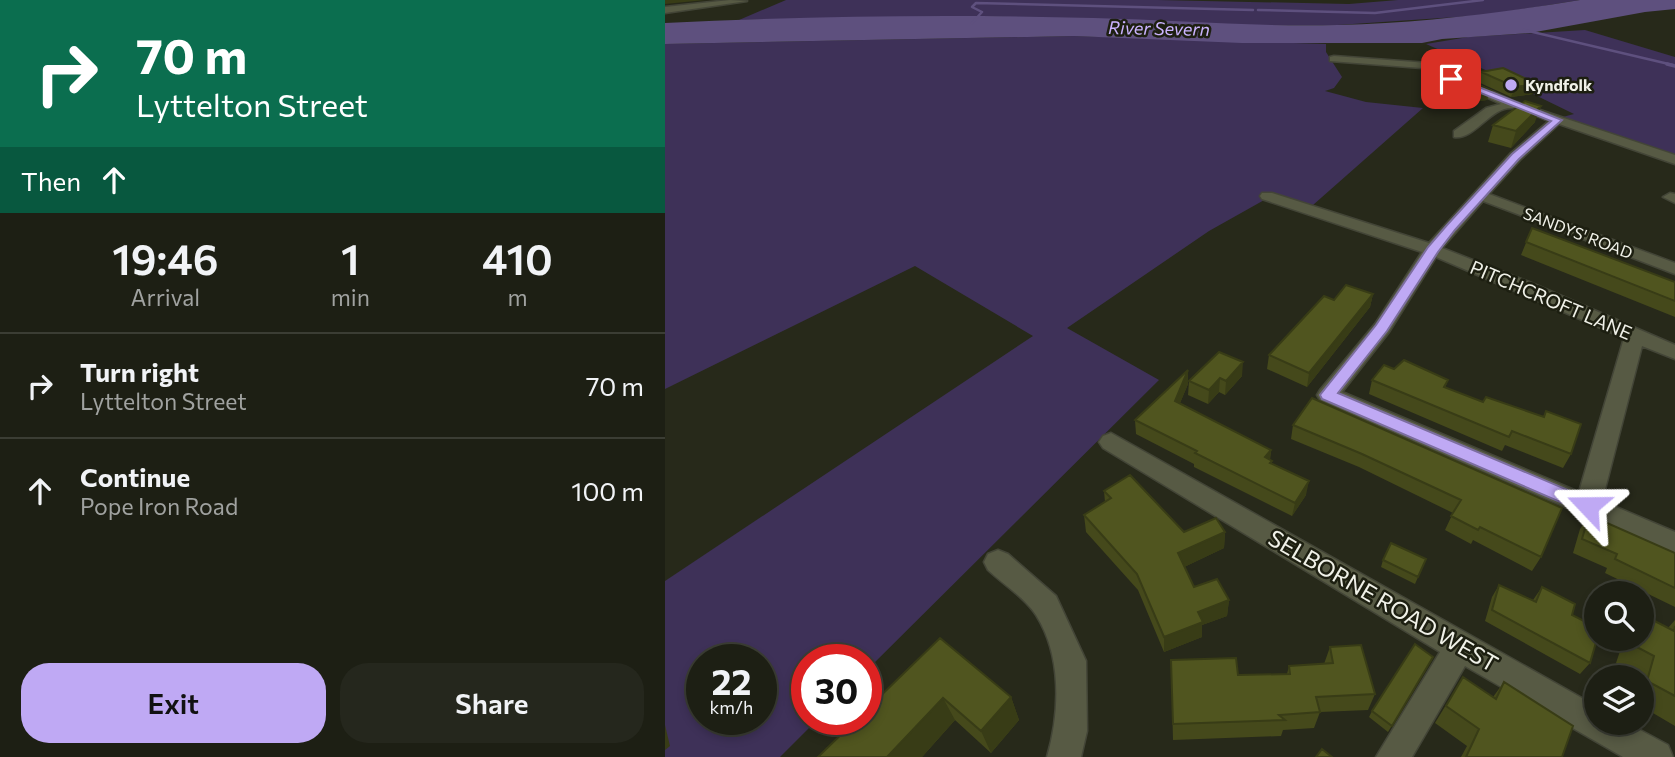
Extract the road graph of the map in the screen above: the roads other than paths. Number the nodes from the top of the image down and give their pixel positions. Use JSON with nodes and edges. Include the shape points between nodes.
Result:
{"nodes":[{"id":1,"x":743,"y":1,"type":"edge"},
{"id":2,"x":665,"y":10,"type":"edge"},
{"id":3,"x":1334,"y":59,"type":"dead end"},
{"id":4,"x":1512,"y":104,"type":"junction"},
{"id":5,"x":1557,"y":120,"type":"junction"},
{"id":6,"x":1459,"y":134,"type":"dead end"},
{"id":7,"x":1675,"y":160,"type":"edge"},
{"id":8,"x":1267,"y":196,"type":"dead end"},
{"id":9,"x":1482,"y":196,"type":"junction"},
{"id":10,"x":1432,"y":250,"type":"junction"},
{"id":11,"x":1675,"y":269,"type":"edge"},
{"id":12,"x":1635,"y":335,"type":"junction"},
{"id":13,"x":1675,"y":353,"type":"edge"},
{"id":14,"x":1111,"y":442,"type":"dead end"},
{"id":15,"x":1588,"y":506,"type":"junction"},
{"id":16,"x":1675,"y":544,"type":"edge"},
{"id":17,"x":997,"y":562,"type":"dead end"},
{"id":18,"x":1460,"y":647,"type":"junction"},
{"id":19,"x":1064,"y":757,"type":"edge"},
{"id":20,"x":1393,"y":757,"type":"edge"},
{"id":21,"x":1656,"y":757,"type":"edge"}],
"edges":[{"from":1,"to":2,"type":"street"},
{"from":3,"to":4,"type":"street","via":[[1424,65],[1459,86]]},
{"from":4,"to":5,"type":"street"},
{"from":4,"to":6,"type":"street","via":[[1490,111]]},
{"from":5,"to":7,"type":"street"},
{"from":5,"to":9,"type":"street","via":[[1515,157]]},
{"from":8,"to":10,"type":"street","name":"PITCHCROFT LANE"},
{"from":9,"to":10,"type":"street"},
{"from":9,"to":11,"type":"street","name":"SANDYS' ROAD"},
{"from":10,"to":12,"type":"street","name":"PITCHCROFT LANE"},
{"from":10,"to":15,"type":"street","via":[[1382,328],[1328,395]]},
{"from":12,"to":13,"type":"street","name":"PITCHCROFT LANE"},
{"from":12,"to":15,"type":"street"},
{"from":14,"to":18,"type":"street","name":"SELBORNE ROAD WEST"},
{"from":15,"to":16,"type":"street"},
{"from":17,"to":19,"type":"street","via":[[1047,605],[1071,661],[1070,731]]},
{"from":18,"to":20,"type":"street"},
{"from":18,"to":21,"type":"street","name":"SELBORNE ROAD WEST"}]}
